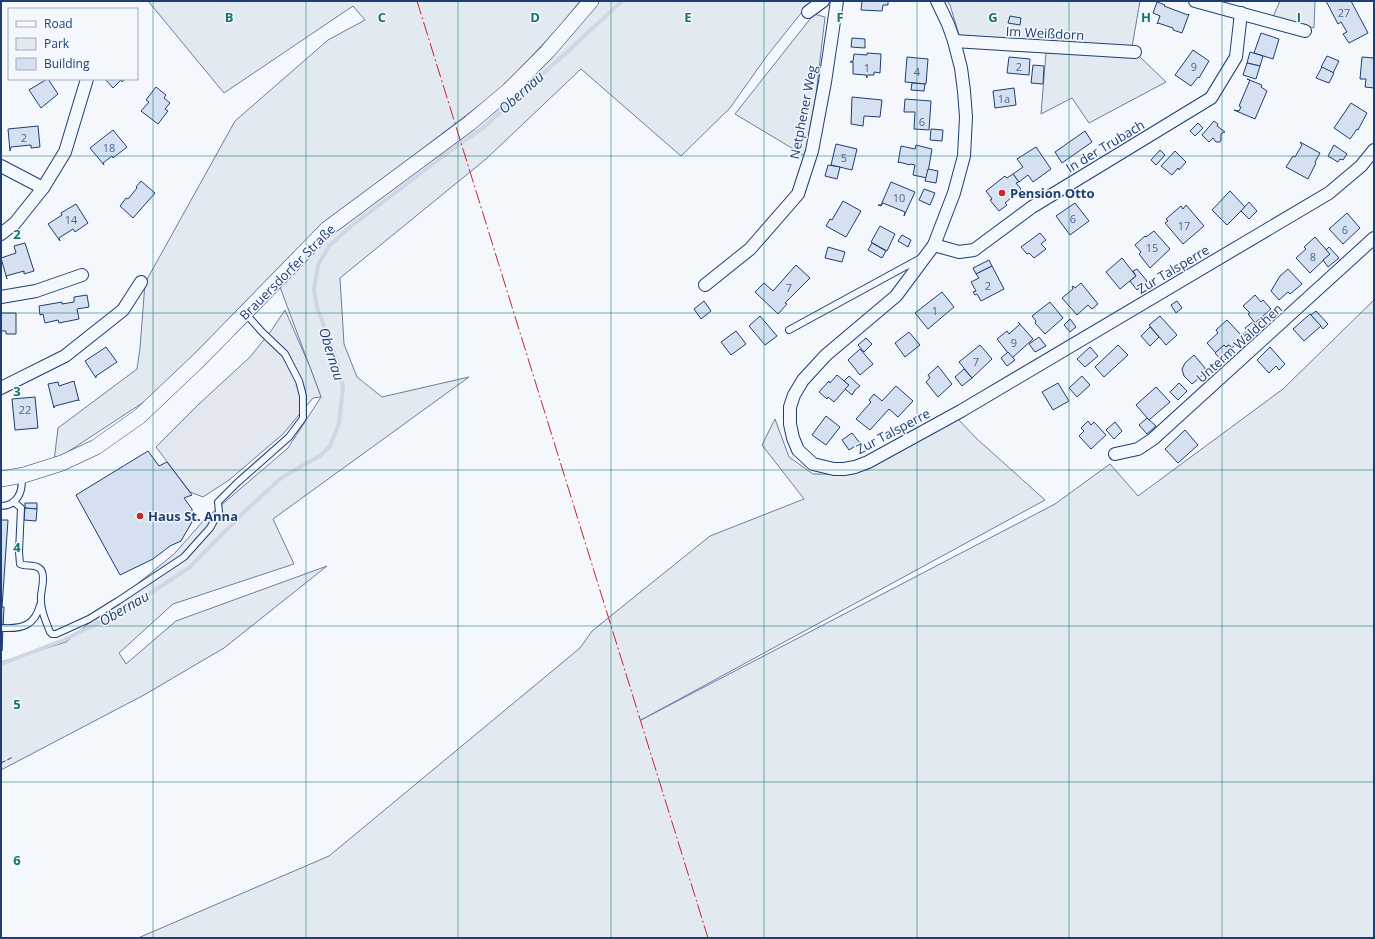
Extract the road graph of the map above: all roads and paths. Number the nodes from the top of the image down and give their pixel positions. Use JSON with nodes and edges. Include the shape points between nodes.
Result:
{"nodes":[{"id":1,"x":591,"y":1,"type":"edge"},
{"id":2,"x":823,"y":1,"type":"edge"},
{"id":3,"x":837,"y":1,"type":"edge"},
{"id":4,"x":937,"y":1,"type":"edge"},
{"id":5,"x":1195,"y":1,"type":"edge"},
{"id":6,"x":808,"y":12,"type":"dead end"},
{"id":7,"x":1241,"y":13,"type":"junction"},
{"id":8,"x":1305,"y":31,"type":"dead end"},
{"id":9,"x":954,"y":41,"type":"junction"},
{"id":10,"x":1135,"y":52,"type":"dead end"},
{"id":11,"x":86,"y":80,"type":"edge"},
{"id":12,"x":1374,"y":150,"type":"edge"},
{"id":13,"x":1,"y":166,"type":"edge"},
{"id":14,"x":43,"y":188,"type":"junction"},
{"id":15,"x":1,"y":234,"type":"edge"},
{"id":16,"x":1374,"y":238,"type":"edge"},
{"id":17,"x":934,"y":245,"type":"junction"},
{"id":18,"x":926,"y":255,"type":"junction"},
{"id":19,"x":82,"y":275,"type":"dead end"},
{"id":20,"x":141,"y":282,"type":"dead end"},
{"id":21,"x":705,"y":285,"type":"dead end"},
{"id":22,"x":1,"y":297,"type":"edge"},
{"id":23,"x":245,"y":312,"type":"junction"},
{"id":24,"x":789,"y":330,"type":"dead end"},
{"id":25,"x":1,"y":388,"type":"edge"},
{"id":26,"x":1115,"y":454,"type":"dead end"},
{"id":27,"x":21,"y":476,"type":"junction"},
{"id":28,"x":1,"y":480,"type":"edge"},
{"id":29,"x":14,"y":502,"type":"junction"},
{"id":30,"x":1,"y":506,"type":"edge"},
{"id":31,"x":41,"y":603,"type":"junction"},
{"id":32,"x":3,"y":628,"type":"dead end"}],
"edges":[{"from":1,"to":23,"type":"street","name":"Brauersdorfer Straße","via":[[547,52],[509,90],[470,123],[327,229]]},
{"from":2,"to":6,"type":"street"},
{"from":3,"to":21,"type":"street","name":"Netphener Weg","via":[[814,143],[798,194],[750,249]]},
{"from":4,"to":9,"type":"street","name":"Zur Talsperre"},
{"from":5,"to":7,"type":"street"},
{"from":7,"to":8,"type":"street"},
{"from":7,"to":17,"type":"street","name":"In der Trubach","via":[[1236,58],[1211,98],[1032,207],[974,250],[959,252]]},
{"from":9,"to":10,"type":"street","name":"Im Weißdorn"},
{"from":9,"to":17,"type":"street","name":"Zur Talsperre","via":[[964,91],[964,156],[954,193]]},
{"from":11,"to":14,"type":"street","via":[[65,152]]},
{"from":12,"to":18,"type":"street","name":"Zur Talsperre","via":[[1362,166],[1329,193],[961,411],[855,467],[834,469],[813,464],[798,450],[793,438],[790,407],[794,396],[803,380],[826,355],[896,296]]},
{"from":13,"to":14,"type":"street"},
{"from":14,"to":15,"type":"street","via":[[15,223]]},
{"from":16,"to":26,"type":"street","name":"Unterm Wäldchen","via":[[1154,439],[1138,449]]},
{"from":17,"to":18,"type":"street","name":"Zur Talsperre"},
{"from":18,"to":24,"type":"lane"},
{"from":19,"to":22,"type":"street","via":[[36,291]]},
{"from":20,"to":25,"type":"street","via":[[123,310],[65,356]]},
{"from":23,"to":27,"type":"street","name":"Brauersdorfer Straße","via":[[140,416],[96,447],[45,470]]},
{"from":23,"to":31,"type":"lane","via":[[285,354],[301,388],[303,418],[289,437],[218,502],[219,512],[210,528],[184,557],[89,618],[56,634],[50,632],[42,613]]},
{"from":27,"to":28,"type":"street","name":"Brauersdorfer Straße"},
{"from":27,"to":29,"type":"lane","via":[[21,489]]},
{"from":29,"to":30,"type":"lane","via":[[8,506]]},
{"from":29,"to":31,"type":"lane","via":[[21,508],[20,561],[22,565],[40,568],[43,577]]},
{"from":31,"to":32,"type":"lane","via":[[36,616],[29,623],[22,627]]}]}
